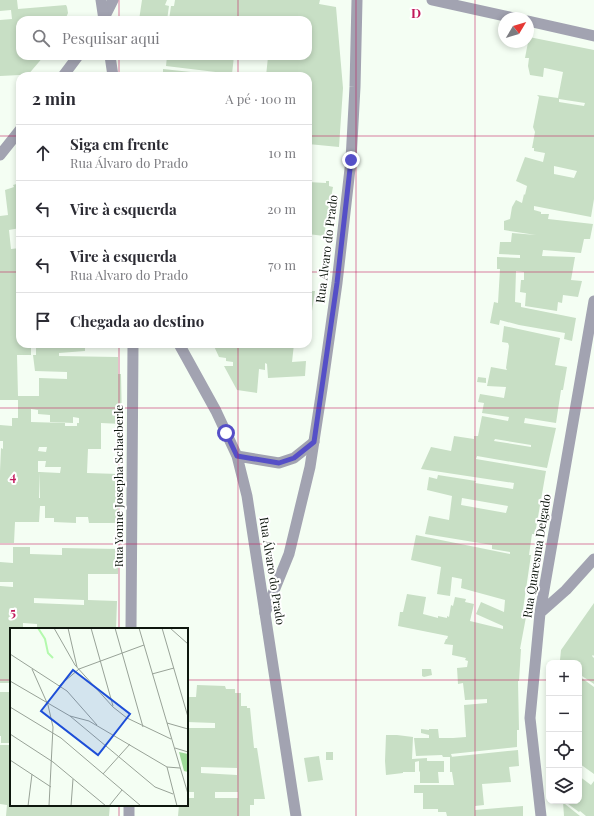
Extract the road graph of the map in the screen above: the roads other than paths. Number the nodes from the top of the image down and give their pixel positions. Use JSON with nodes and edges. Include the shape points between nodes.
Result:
{"nodes":[{"id":1,"x":102,"y":0,"type":"edge"},
{"id":2,"x":113,"y":0,"type":"edge"},
{"id":3,"x":357,"y":0,"type":"edge"},
{"id":4,"x":432,"y":0,"type":"edge"},
{"id":5,"x":498,"y":14,"type":"edge"},
{"id":6,"x":104,"y":16,"type":"edge"},
{"id":7,"x":105,"y":16,"type":"edge"},
{"id":8,"x":534,"y":22,"type":"edge"},
{"id":9,"x":594,"y":36,"type":"edge"},
{"id":10,"x":75,"y":60,"type":"edge"},
{"id":11,"x":111,"y":60,"type":"edge"},
{"id":12,"x":66,"y":72,"type":"edge"},
{"id":13,"x":112,"y":72,"type":"edge"},
{"id":14,"x":16,"y":135,"type":"edge"},
{"id":15,"x":0,"y":155,"type":"edge"},
{"id":16,"x":594,"y":302,"type":"edge"},
{"id":17,"x":133,"y":348,"type":"edge"},
{"id":18,"x":181,"y":348,"type":"edge"},
{"id":19,"x":314,"y":442,"type":"junction"},
{"id":20,"x":237,"y":456,"type":"junction"},
{"id":21,"x":594,"y":559,"type":"edge"},
{"id":22,"x":265,"y":613,"type":"junction"},
{"id":23,"x":540,"y":613,"type":"junction"},
{"id":24,"x":130,"y":628,"type":"edge"},
{"id":25,"x":296,"y":816,"type":"edge"},
{"id":26,"x":541,"y":816,"type":"edge"}],
"edges":[{"from":1,"to":6,"type":"street"},
{"from":2,"to":7,"type":"street"},
{"from":3,"to":19,"type":"street","name":"Rua Alvaro do Prado","via":[[351,160],[336,290]]},
{"from":4,"to":5,"type":"street"},
{"from":8,"to":9,"type":"street"},
{"from":10,"to":12,"type":"street"},
{"from":11,"to":13,"type":"street"},
{"from":14,"to":15,"type":"street"},
{"from":16,"to":23,"type":"street","name":"Rua Quaresma Delgado"},
{"from":17,"to":24,"type":"street","name":"Rua Yonne Josepha Schaeberle"},
{"from":18,"to":20,"type":"street","name":"Rua Álvaro do Prado"},
{"from":19,"to":20,"type":"street","via":[[294,458],[279,463]]},
{"from":19,"to":22,"type":"street","name":"Rua Alvaro do Prado","via":[[289,554]]},
{"from":20,"to":22,"type":"street","name":"Rua Álvaro do Prado","via":[[247,496]]},
{"from":21,"to":23,"type":"street","via":[[566,590]]},
{"from":22,"to":25,"type":"street","name":"Rua Álvaro do Prado"},
{"from":23,"to":26,"type":"street","name":"Rua Quaresma Delgado","via":[[530,718]]}]}
